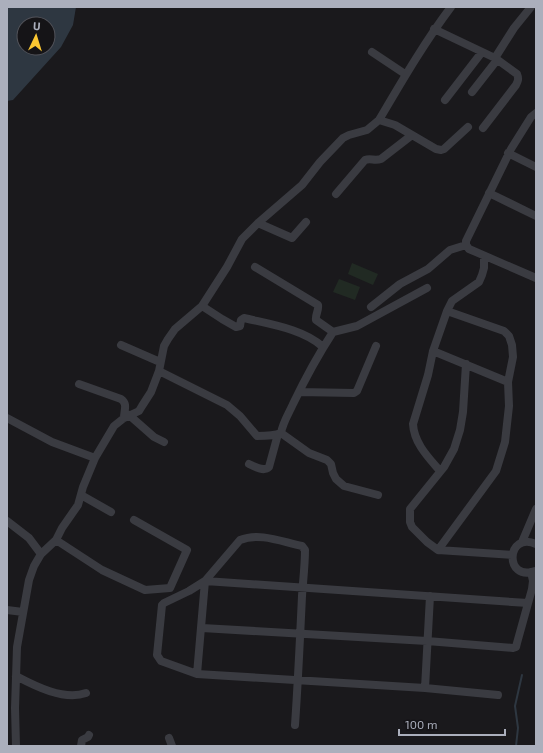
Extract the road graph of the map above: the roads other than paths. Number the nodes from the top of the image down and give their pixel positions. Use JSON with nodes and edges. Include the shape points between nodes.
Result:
{"nodes":[{"id":1,"x":451,"y":7,"type":"edge"},
{"id":2,"x":531,"y":7,"type":"edge"},
{"id":3,"x":434,"y":29,"type":"junction"},
{"id":4,"x":372,"y":52,"type":"dead end"},
{"id":5,"x":482,"y":52,"type":"junction"},
{"id":6,"x":496,"y":59,"type":"junction"},
{"id":7,"x":405,"y":74,"type":"junction"},
{"id":8,"x":472,"y":92,"type":"dead end"},
{"id":9,"x":445,"y":100,"type":"dead end"},
{"id":10,"x":536,"y":113,"type":"edge"},
{"id":11,"x":379,"y":120,"type":"junction"},
{"id":12,"x":468,"y":127,"type":"dead end"},
{"id":13,"x":483,"y":128,"type":"dead end"},
{"id":14,"x":412,"y":135,"type":"junction"},
{"id":15,"x":508,"y":153,"type":"junction"},
{"id":16,"x":536,"y":168,"type":"edge"},
{"id":17,"x":489,"y":193,"type":"junction"},
{"id":18,"x":336,"y":194,"type":"dead end"},
{"id":19,"x":536,"y":216,"type":"edge"},
{"id":20,"x":306,"y":222,"type":"dead end"},
{"id":21,"x":258,"y":223,"type":"junction"},
{"id":22,"x":466,"y":245,"type":"junction"},
{"id":23,"x":484,"y":256,"type":"junction"},
{"id":24,"x":255,"y":267,"type":"dead end"},
{"id":25,"x":536,"y":278,"type":"edge"},
{"id":26,"x":427,"y":288,"type":"dead end"},
{"id":27,"x":202,"y":306,"type":"junction"},
{"id":28,"x":371,"y":307,"type":"dead end"},
{"id":29,"x":447,"y":311,"type":"junction"},
{"id":30,"x":333,"y":332,"type":"junction"},
{"id":31,"x":121,"y":345,"type":"dead end"},
{"id":32,"x":376,"y":346,"type":"dead end"},
{"id":33,"x":323,"y":348,"type":"junction"},
{"id":34,"x":433,"y":351,"type":"junction"},
{"id":35,"x":160,"y":362,"type":"junction"},
{"id":36,"x":466,"y":364,"type":"junction"},
{"id":37,"x":159,"y":372,"type":"junction"},
{"id":38,"x":508,"y":382,"type":"junction"},
{"id":39,"x":79,"y":384,"type":"dead end"},
{"id":40,"x":299,"y":392,"type":"junction"},
{"id":41,"x":126,"y":416,"type":"junction"},
{"id":42,"x":8,"y":420,"type":"edge"},
{"id":43,"x":280,"y":433,"type":"junction"},
{"id":44,"x":164,"y":442,"type":"dead end"},
{"id":45,"x":96,"y":458,"type":"junction"},
{"id":46,"x":249,"y":464,"type":"dead end"},
{"id":47,"x":440,"y":472,"type":"junction"},
{"id":48,"x":81,"y":495,"type":"junction"},
{"id":49,"x":378,"y":495,"type":"dead end"},
{"id":50,"x":536,"y":509,"type":"edge"},
{"id":51,"x":111,"y":512,"type":"dead end"},
{"id":52,"x":134,"y":520,"type":"dead end"},
{"id":53,"x":7,"y":521,"type":"edge"},
{"id":54,"x":56,"y":540,"type":"junction"},
{"id":55,"x":522,"y":542,"type":"junction"},
{"id":56,"x":536,"y":544,"type":"edge"},
{"id":57,"x":438,"y":550,"type":"junction"},
{"id":58,"x":41,"y":554,"type":"junction"},
{"id":59,"x":512,"y":555,"type":"junction"},
{"id":60,"x":534,"y":572,"type":"edge"},
{"id":61,"x":205,"y":581,"type":"junction"},
{"id":62,"x":303,"y":588,"type":"junction"},
{"id":63,"x":430,"y":596,"type":"junction"},
{"id":64,"x":528,"y":603,"type":"junction"},
{"id":65,"x":7,"y":610,"type":"edge"},
{"id":66,"x":23,"y":612,"type":"junction"},
{"id":67,"x":202,"y":628,"type":"junction"},
{"id":68,"x":300,"y":634,"type":"junction"},
{"id":69,"x":427,"y":641,"type":"junction"},
{"id":70,"x":197,"y":674,"type":"junction"},
{"id":71,"x":16,"y":676,"type":"junction"},
{"id":72,"x":298,"y":680,"type":"junction"},
{"id":73,"x":425,"y":688,"type":"junction"},
{"id":74,"x":86,"y":693,"type":"dead end"},
{"id":75,"x":498,"y":695,"type":"dead end"},
{"id":76,"x":295,"y":725,"type":"dead end"},
{"id":77,"x":89,"y":734,"type":"dead end"},
{"id":78,"x":16,"y":746,"type":"edge"},
{"id":79,"x":81,"y":746,"type":"edge"}],
"edges":[{"from":1,"to":3,"type":"street"},
{"from":2,"to":6,"type":"street","via":[[514,28]]},
{"from":3,"to":5,"type":"street"},
{"from":3,"to":7,"type":"street"},
{"from":4,"to":7,"type":"street"},
{"from":5,"to":6,"type":"street"},
{"from":5,"to":9,"type":"street"},
{"from":6,"to":8,"type":"street"},
{"from":6,"to":13,"type":"street","via":[[517,74],[518,80]]},
{"from":7,"to":11,"type":"street"},
{"from":10,"to":15,"type":"street"},
{"from":11,"to":14,"type":"street","via":[[395,125]]},
{"from":11,"to":21,"type":"street","via":[[367,130],[343,138],[302,185]]},
{"from":12,"to":14,"type":"street","via":[[441,150]]},
{"from":14,"to":18,"type":"street","via":[[381,159],[365,160]]},
{"from":15,"to":16,"type":"street"},
{"from":15,"to":17,"type":"street"},
{"from":17,"to":19,"type":"street"},
{"from":17,"to":22,"type":"street"},
{"from":20,"to":21,"type":"street","via":[[292,238]]},
{"from":21,"to":27,"type":"street","via":[[238,244],[227,267]]},
{"from":22,"to":23,"type":"street"},
{"from":22,"to":28,"type":"street","via":[[450,250],[428,269],[400,284]]},
{"from":23,"to":25,"type":"street"},
{"from":23,"to":29,"type":"street","via":[[484,268],[479,282],[452,302]]},
{"from":24,"to":30,"type":"street","via":[[318,305],[316,320]]},
{"from":26,"to":30,"type":"street","via":[[357,326]]},
{"from":27,"to":33,"type":"street","via":[[236,327],[240,326],[244,318],[274,324],[317,342]]},
{"from":27,"to":35,"type":"street","via":[[174,329],[164,346]]},
{"from":29,"to":34,"type":"street"},
{"from":29,"to":38,"type":"street","via":[[504,331],[509,336],[513,357]]},
{"from":30,"to":33,"type":"street"},
{"from":31,"to":35,"type":"street"},
{"from":32,"to":40,"type":"street","via":[[357,391]]},
{"from":33,"to":40,"type":"street"},
{"from":34,"to":36,"type":"street"},
{"from":34,"to":47,"type":"street","via":[[413,430],[422,450]]},
{"from":35,"to":37,"type":"street"},
{"from":36,"to":38,"type":"street"},
{"from":36,"to":47,"type":"street","via":[[460,430],[449,459]]},
{"from":37,"to":41,"type":"street","via":[[142,406],[138,411]]},
{"from":37,"to":43,"type":"street","via":[[227,405],[257,436]]},
{"from":38,"to":57,"type":"street","via":[[509,406],[505,442],[496,471]]},
{"from":39,"to":41,"type":"street","via":[[122,399],[126,405]]},
{"from":40,"to":43,"type":"street"},
{"from":41,"to":44,"type":"street"},
{"from":41,"to":45,"type":"street","via":[[114,426]]},
{"from":42,"to":45,"type":"street","via":[[52,442]]},
{"from":43,"to":46,"type":"street","via":[[268,469]]},
{"from":43,"to":49,"type":"street","via":[[309,453],[327,460],[336,479],[344,486]]},
{"from":45,"to":48,"type":"street"},
{"from":47,"to":57,"type":"street","via":[[409,513],[412,527]]},
{"from":48,"to":51,"type":"street"},
{"from":48,"to":54,"type":"street","via":[[78,505]]},
{"from":50,"to":55,"type":"street"},
{"from":52,"to":54,"type":"street","via":[[187,550],[170,588],[145,590],[102,570]]},
{"from":53,"to":58,"type":"street","via":[[29,538]]},
{"from":54,"to":58,"type":"street"},
{"from":55,"to":56,"type":"street"},
{"from":55,"to":59,"type":"street"},
{"from":57,"to":59,"type":"street"},
{"from":58,"to":66,"type":"street","via":[[29,580]]},
{"from":59,"to":60,"type":"street","via":[[519,570]]},
{"from":60,"to":64,"type":"street"},
{"from":61,"to":62,"type":"street"},
{"from":61,"to":62,"type":"street","via":[[240,540],[258,536],[304,548]]},
{"from":61,"to":67,"type":"street"},
{"from":61,"to":70,"type":"street","via":[[162,605],[157,654],[161,661]]},
{"from":62,"to":63,"type":"street"},
{"from":62,"to":68,"type":"street"},
{"from":63,"to":64,"type":"street"},
{"from":63,"to":69,"type":"street"},
{"from":64,"to":69,"type":"street","via":[[516,647]]},
{"from":65,"to":66,"type":"street"},
{"from":66,"to":71,"type":"street","via":[[17,647]]},
{"from":67,"to":68,"type":"street"},
{"from":67,"to":70,"type":"street"},
{"from":68,"to":69,"type":"street"},
{"from":68,"to":72,"type":"street"},
{"from":69,"to":73,"type":"street"},
{"from":70,"to":72,"type":"street"},
{"from":71,"to":74,"type":"street","via":[[55,693]]},
{"from":71,"to":78,"type":"street"},
{"from":72,"to":73,"type":"street"},
{"from":72,"to":76,"type":"street"},
{"from":73,"to":75,"type":"street"},
{"from":77,"to":79,"type":"street","via":[[82,740]]}]}
